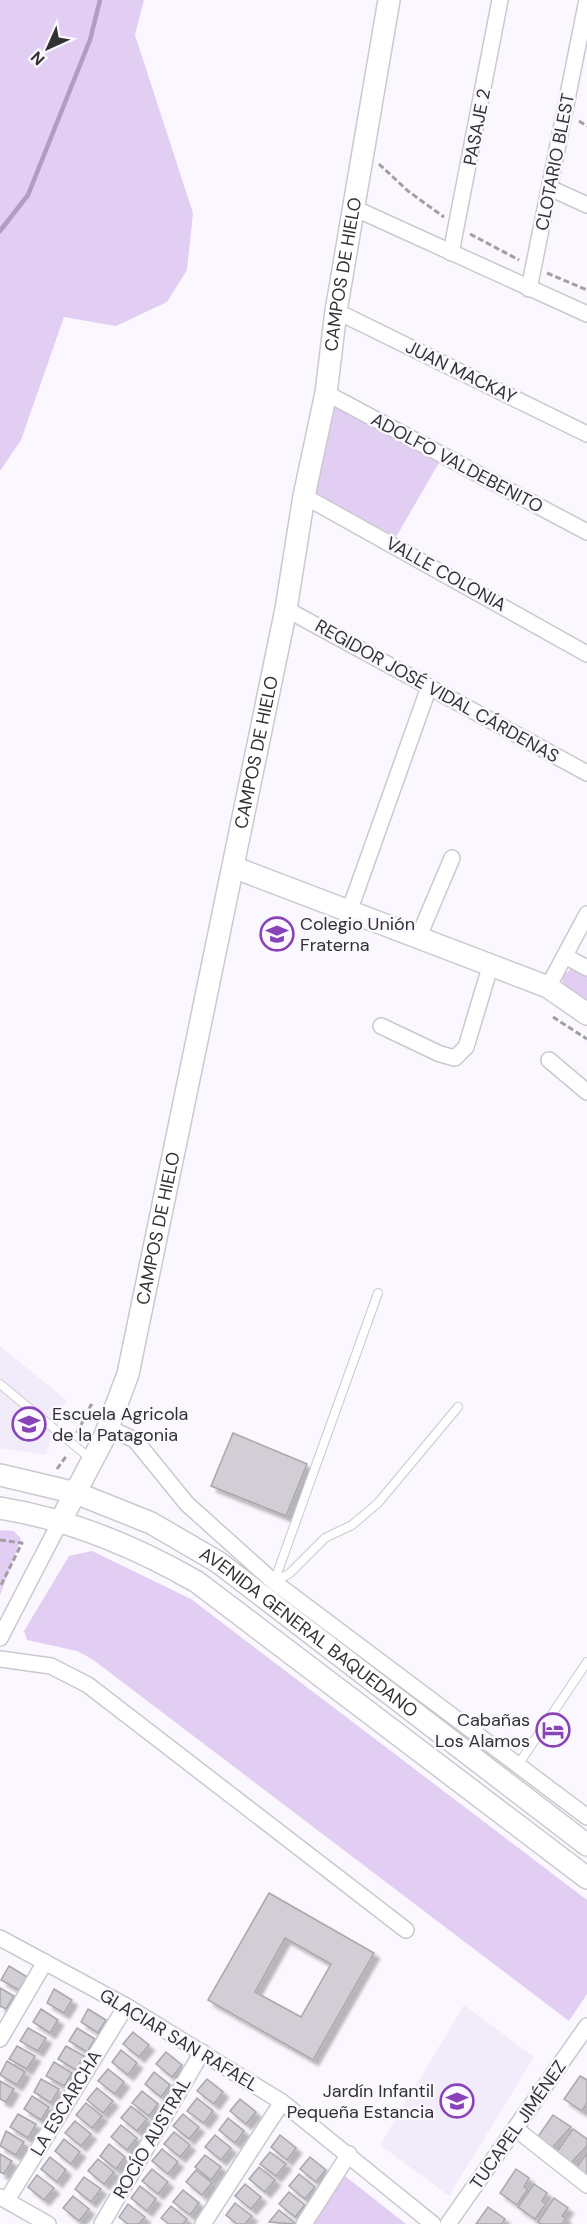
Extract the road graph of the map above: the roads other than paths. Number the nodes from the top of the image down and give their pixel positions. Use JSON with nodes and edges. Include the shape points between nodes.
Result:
{"nodes":[{"id":1,"x":389,"y":0,"type":"edge"},
{"id":2,"x":500,"y":0,"type":"edge"},
{"id":3,"x":587,"y":0,"type":"edge"},
{"id":4,"x":550,"y":188,"type":"junction"},
{"id":5,"x":587,"y":205,"type":"edge"},
{"id":6,"x":354,"y":208,"type":"junction"},
{"id":7,"x":451,"y":253,"type":"junction"},
{"id":8,"x":529,"y":289,"type":"junction"},
{"id":9,"x":336,"y":310,"type":"junction"},
{"id":10,"x":587,"y":314,"type":"edge"},
{"id":11,"x":326,"y":393,"type":"junction"},
{"id":12,"x":587,"y":434,"type":"edge"},
{"id":13,"x":304,"y":496,"type":"junction"},
{"id":14,"x":587,"y":532,"type":"edge"},
{"id":15,"x":286,"y":609,"type":"junction"},
{"id":16,"x":587,"y":654,"type":"edge"},
{"id":17,"x":429,"y":687,"type":"junction"},
{"id":18,"x":587,"y":773,"type":"edge"},
{"id":19,"x":452,"y":858,"type":"dead end"},
{"id":20,"x":233,"y":867,"type":"junction"},
{"id":21,"x":350,"y":909,"type":"junction"},
{"id":22,"x":587,"y":914,"type":"edge"},
{"id":23,"x":419,"y":936,"type":"junction"},
{"id":24,"x":565,"y":956,"type":"junction"},
{"id":25,"x":491,"y":964,"type":"junction"},
{"id":26,"x":587,"y":968,"type":"edge"},
{"id":27,"x":548,"y":987,"type":"junction"},
{"id":28,"x":587,"y":1014,"type":"edge"},
{"id":29,"x":381,"y":1026,"type":"dead end"},
{"id":30,"x":549,"y":1060,"type":"dead end"},
{"id":31,"x":587,"y":1092,"type":"edge"},
{"id":32,"x":378,"y":1293,"type":"dead end"},
{"id":33,"x":0,"y":1384,"type":"edge"},
{"id":34,"x":458,"y":1407,"type":"dead end"},
{"id":35,"x":109,"y":1428,"type":"junction"},
{"id":36,"x":93,"y":1461,"type":"junction"},
{"id":37,"x":0,"y":1475,"type":"edge"},
{"id":38,"x":76,"y":1493,"type":"junction"},
{"id":39,"x":0,"y":1508,"type":"edge"},
{"id":40,"x":60,"y":1522,"type":"junction"},
{"id":41,"x":274,"y":1582,"type":"junction"},
{"id":42,"x":0,"y":1638,"type":"edge"},
{"id":43,"x":0,"y":1659,"type":"edge"},
{"id":44,"x":587,"y":1662,"type":"edge"},
{"id":45,"x":518,"y":1765,"type":"junction"},
{"id":46,"x":587,"y":1817,"type":"edge"},
{"id":47,"x":587,"y":1845,"type":"edge"},
{"id":48,"x":587,"y":1878,"type":"edge"},
{"id":49,"x":406,"y":1930,"type":"dead end"},
{"id":50,"x":0,"y":1938,"type":"edge"},
{"id":51,"x":45,"y":1962,"type":"junction"},
{"id":52,"x":126,"y":2006,"type":"junction"},
{"id":53,"x":587,"y":2026,"type":"edge"},
{"id":54,"x":0,"y":2038,"type":"edge"},
{"id":55,"x":582,"y":2043,"type":"edge"},
{"id":56,"x":202,"y":2052,"type":"junction"},
{"id":57,"x":282,"y":2102,"type":"junction"},
{"id":58,"x":516,"y":2129,"type":"junction"},
{"id":59,"x":349,"y":2154,"type":"junction"},
{"id":60,"x":587,"y":2185,"type":"edge"},
{"id":61,"x":3,"y":2198,"type":"edge"},
{"id":62,"x":48,"y":2224,"type":"edge"},
{"id":63,"x":102,"y":2224,"type":"edge"},
{"id":64,"x":203,"y":2224,"type":"edge"},
{"id":65,"x":304,"y":2224,"type":"edge"},
{"id":66,"x":433,"y":2224,"type":"edge"},
{"id":67,"x":448,"y":2224,"type":"edge"}],
"edges":[{"from":1,"to":6,"type":"street","name":"CAMPOS DE HIELO"},
{"from":2,"to":7,"type":"street","name":"PASAJE 2"},
{"from":3,"to":4,"type":"street","name":"CLOTARIO BLEST"},
{"from":4,"to":5,"type":"street"},
{"from":4,"to":8,"type":"street","name":"CLOTARIO BLEST"},
{"from":6,"to":7,"type":"street"},
{"from":6,"to":9,"type":"street","name":"CAMPOS DE HIELO"},
{"from":7,"to":8,"type":"street"},
{"from":8,"to":10,"type":"street"},
{"from":9,"to":11,"type":"street","name":"CAMPOS DE HIELO"},
{"from":9,"to":12,"type":"street","name":"JUAN MACKAY"},
{"from":11,"to":13,"type":"street","name":"CAMPOS DE HIELO"},
{"from":11,"to":14,"type":"street","name":"ADOLFO VALDEBENITO"},
{"from":13,"to":15,"type":"street","name":"CAMPOS DE HIELO"},
{"from":13,"to":16,"type":"street","name":"VALLE COLONIA"},
{"from":15,"to":17,"type":"street","name":"REGIDOR JOSÉ VIDAL CÁRDENAS"},
{"from":15,"to":20,"type":"street","name":"CAMPOS DE HIELO"},
{"from":17,"to":18,"type":"street","name":"REGIDOR JOSÉ VIDAL CÁRDENAS"},
{"from":17,"to":21,"type":"street"},
{"from":19,"to":23,"type":"street"},
{"from":20,"to":21,"type":"street"},
{"from":20,"to":35,"type":"street","name":"CAMPOS DE HIELO","via":[[128,1374]]},
{"from":21,"to":23,"type":"street"},
{"from":22,"to":24,"type":"street"},
{"from":23,"to":25,"type":"street"},
{"from":24,"to":26,"type":"street"},
{"from":24,"to":27,"type":"street"},
{"from":25,"to":27,"type":"street"},
{"from":25,"to":29,"type":"street","via":[[466,1047],[455,1058]]},
{"from":27,"to":28,"type":"street"},
{"from":30,"to":31,"type":"street"},
{"from":32,"to":41,"type":"lane"},
{"from":33,"to":36,"type":"lane"},
{"from":34,"to":41,"type":"lane","via":[[378,1503],[352,1525],[325,1538],[290,1573]]},
{"from":35,"to":36,"type":"street","name":"CAMPOS DE HIELO"},
{"from":35,"to":41,"type":"street","name":"AVENIDA GENERAL BAQUEDANO","via":[[135,1440],[187,1504]]},
{"from":36,"to":38,"type":"street","name":"CAMPOS DE HIELO"},
{"from":37,"to":38,"type":"street","name":"AVENIDA GENERAL BAQUEDANO"},
{"from":38,"to":40,"type":"street","name":"CAMPOS DE HIELO"},
{"from":38,"to":47,"type":"street","name":"AVENIDA GENERAL BAQUEDANO","via":[[151,1523],[218,1562]]},
{"from":39,"to":40,"type":"street","name":"AVENIDA GENERAL BAQUEDANO"},
{"from":40,"to":42,"type":"street"},
{"from":40,"to":48,"type":"street","name":"AVENIDA GENERAL BAQUEDANO","via":[[160,1561],[197,1582]]},
{"from":41,"to":45,"type":"street","name":"AVENIDA GENERAL BAQUEDANO"},
{"from":43,"to":49,"type":"street","via":[[51,1666],[88,1685]]},
{"from":44,"to":45,"type":"lane"},
{"from":45,"to":46,"type":"street","name":"AVENIDA GENERAL BAQUEDANO"},
{"from":50,"to":51,"type":"street","name":"GLACIAR SAN RAFAEL"},
{"from":51,"to":52,"type":"street","name":"GLACIAR SAN RAFAEL"},
{"from":51,"to":54,"type":"street"},
{"from":52,"to":56,"type":"street","name":"GLACIAR SAN RAFAEL"},
{"from":52,"to":61,"type":"street","name":"LA ESCARCHA"},
{"from":53,"to":55,"type":"street","name":"TUCAPEL JIMÉNEZ"},
{"from":55,"to":58,"type":"street","name":"TUCAPEL JIMÉNEZ"},
{"from":56,"to":57,"type":"street","name":"GLACIAR SAN RAFAEL"},
{"from":56,"to":63,"type":"street","name":"ROCÍO AUSTRAL"},
{"from":57,"to":59,"type":"street","name":"GLACIAR SAN RAFAEL"},
{"from":57,"to":64,"type":"street"},
{"from":58,"to":60,"type":"street"},
{"from":58,"to":67,"type":"street","name":"TUCAPEL JIMÉNEZ"},
{"from":59,"to":65,"type":"street"},
{"from":59,"to":66,"type":"street","name":"GLACIAR SAN RAFAEL"},
{"from":61,"to":62,"type":"street"}]}
